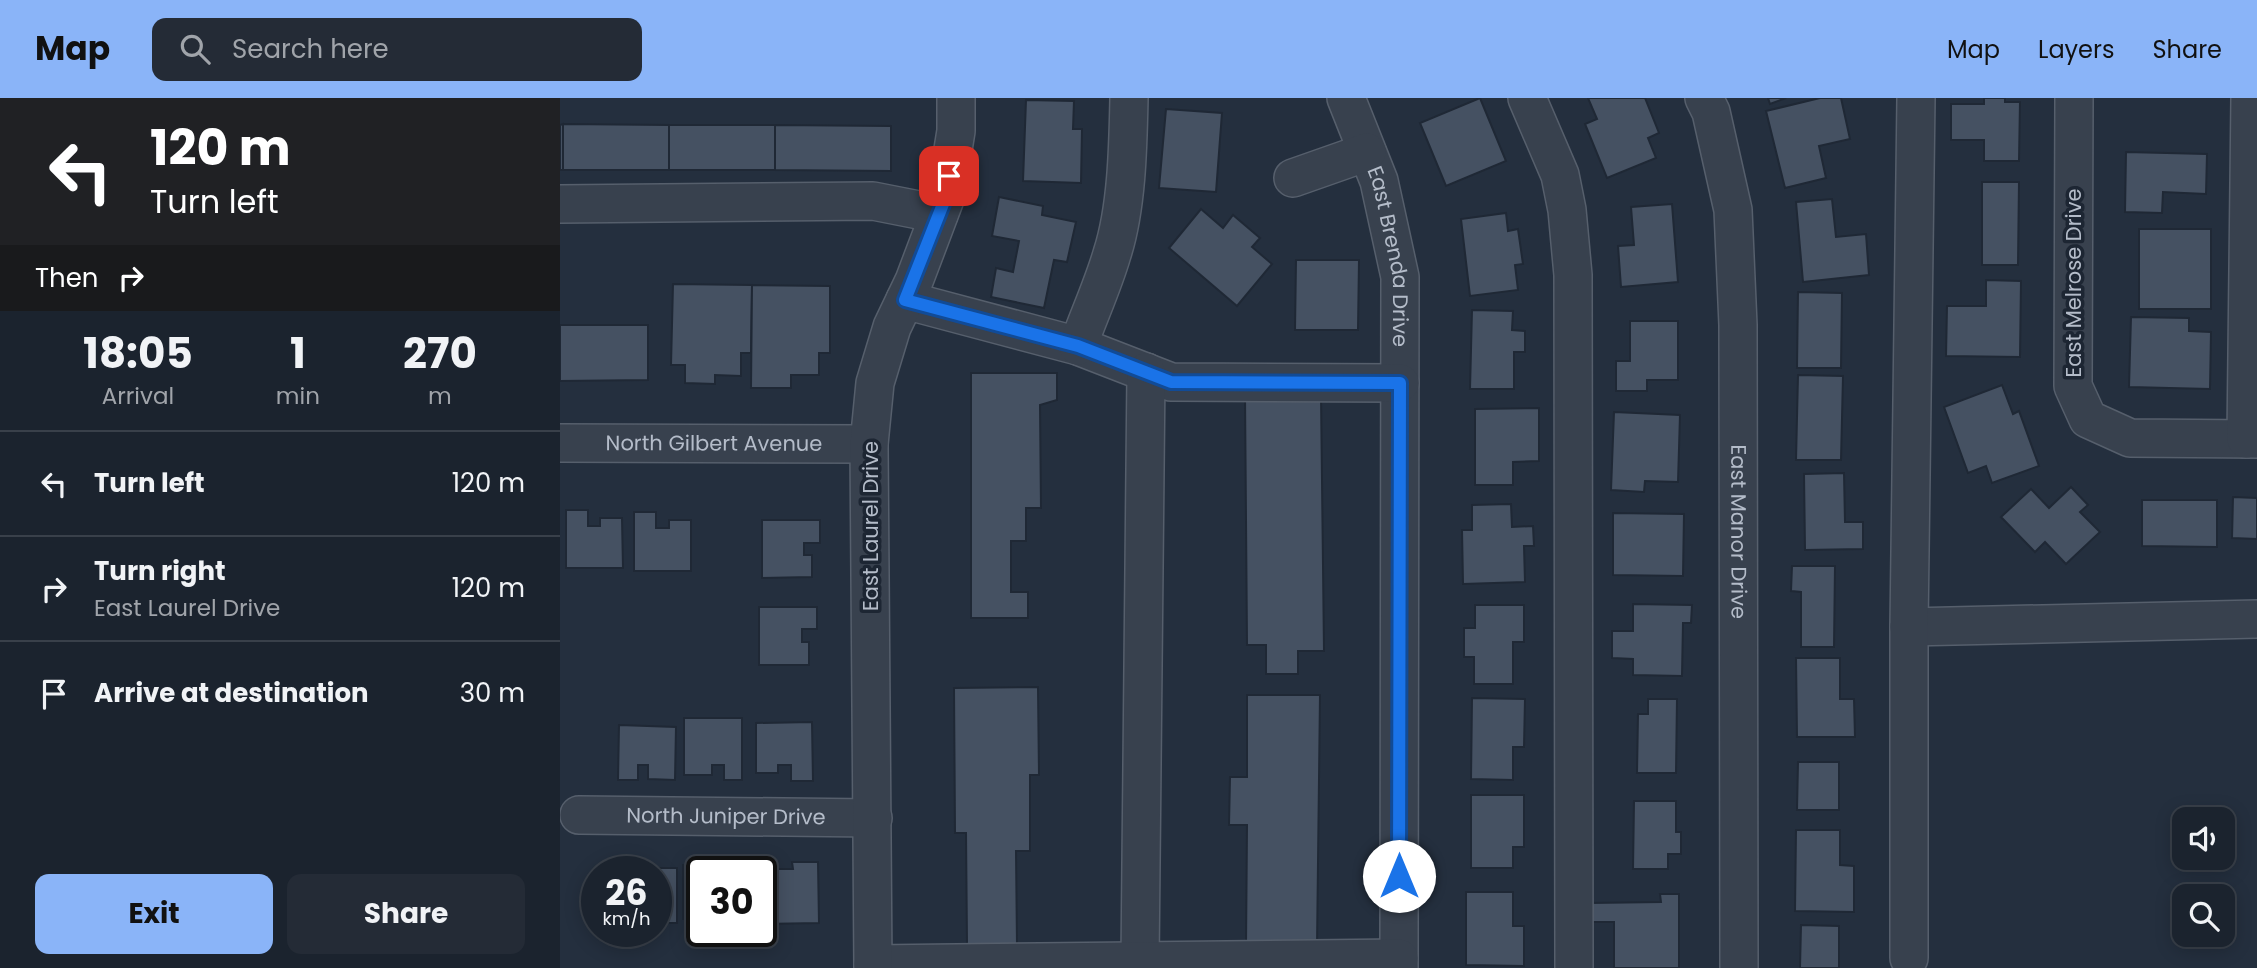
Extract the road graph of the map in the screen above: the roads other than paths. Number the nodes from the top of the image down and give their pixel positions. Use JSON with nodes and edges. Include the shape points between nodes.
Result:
{"nodes":[{"id":1,"x":957,"y":98,"type":"edge"},
{"id":2,"x":1129,"y":98,"type":"edge"},
{"id":3,"x":1346,"y":98,"type":"edge"},
{"id":4,"x":1527,"y":98,"type":"edge"},
{"id":5,"x":1704,"y":98,"type":"edge"},
{"id":6,"x":1916,"y":98,"type":"edge"},
{"id":7,"x":2074,"y":98,"type":"edge"},
{"id":8,"x":2250,"y":98,"type":"edge"},
{"id":9,"x":1367,"y":152,"type":"junction"},
{"id":10,"x":1293,"y":178,"type":"dead end"},
{"id":11,"x":560,"y":204,"type":"edge"},
{"id":12,"x":939,"y":214,"type":"junction"},
{"id":13,"x":2253,"y":267,"type":"edge"},
{"id":14,"x":905,"y":300,"type":"junction"},
{"id":15,"x":1078,"y":346,"type":"junction"},
{"id":16,"x":1146,"y":372,"type":"junction"},
{"id":17,"x":1400,"y":383,"type":"junction"},
{"id":18,"x":2252,"y":439,"type":"edge"},
{"id":19,"x":560,"y":443,"type":"edge"},
{"id":20,"x":869,"y":444,"type":"junction"},
{"id":21,"x":2257,"y":619,"type":"edge"},
{"id":22,"x":1909,"y":627,"type":"junction"},
{"id":23,"x":579,"y":816,"type":"dead end"},
{"id":24,"x":873,"y":818,"type":"junction"},
{"id":25,"x":1909,"y":958,"type":"dead end"},
{"id":26,"x":1140,"y":961,"type":"junction"},
{"id":27,"x":1399,"y":963,"type":"edge"},
{"id":28,"x":873,"y":966,"type":"edge"},
{"id":29,"x":1574,"y":968,"type":"edge"},
{"id":30,"x":1739,"y":968,"type":"edge"}],
"edges":[{"from":1,"to":12,"type":"street","name":"East Laurel Drive","via":[[956,131]]},
{"from":2,"to":15,"type":"street","via":[[1120,221],[1113,253]]},
{"from":3,"to":9,"type":"street","name":"East Brenda Drive"},
{"from":4,"to":29,"type":"street","via":[[1560,175],[1573,275]]},
{"from":5,"to":30,"type":"street","name":"East Manor Drive","via":[[1733,210],[1738,325]]},
{"from":6,"to":22,"type":"street"},
{"from":7,"to":18,"type":"street","name":"East Melrose Drive","via":[[2073,386],[2088,419],[2130,438]]},
{"from":8,"to":13,"type":"street"},
{"from":9,"to":10,"type":"street"},
{"from":9,"to":17,"type":"street","name":"East Brenda Drive","via":[[1400,277]]},
{"from":11,"to":12,"type":"street","via":[[873,201]]},
{"from":12,"to":14,"type":"street","name":"East Laurel Drive"},
{"from":13,"to":18,"type":"street"},
{"from":14,"to":15,"type":"street"},
{"from":14,"to":20,"type":"street","name":"East Laurel Drive","via":[[874,383]]},
{"from":15,"to":16,"type":"street"},
{"from":16,"to":17,"type":"street","via":[[1171,382]]},
{"from":16,"to":26,"type":"street"},
{"from":17,"to":27,"type":"street","name":"East Brenda Drive"},
{"from":19,"to":20,"type":"street","name":"North Gilbert Avenue"},
{"from":20,"to":24,"type":"street","name":"East Laurel Drive"},
{"from":21,"to":22,"type":"street"},
{"from":22,"to":25,"type":"street"},
{"from":23,"to":24,"type":"street","name":"North Juniper Drive"},
{"from":24,"to":28,"type":"street","name":"East Laurel Drive"},
{"from":26,"to":27,"type":"street"},
{"from":26,"to":28,"type":"street"}]}
